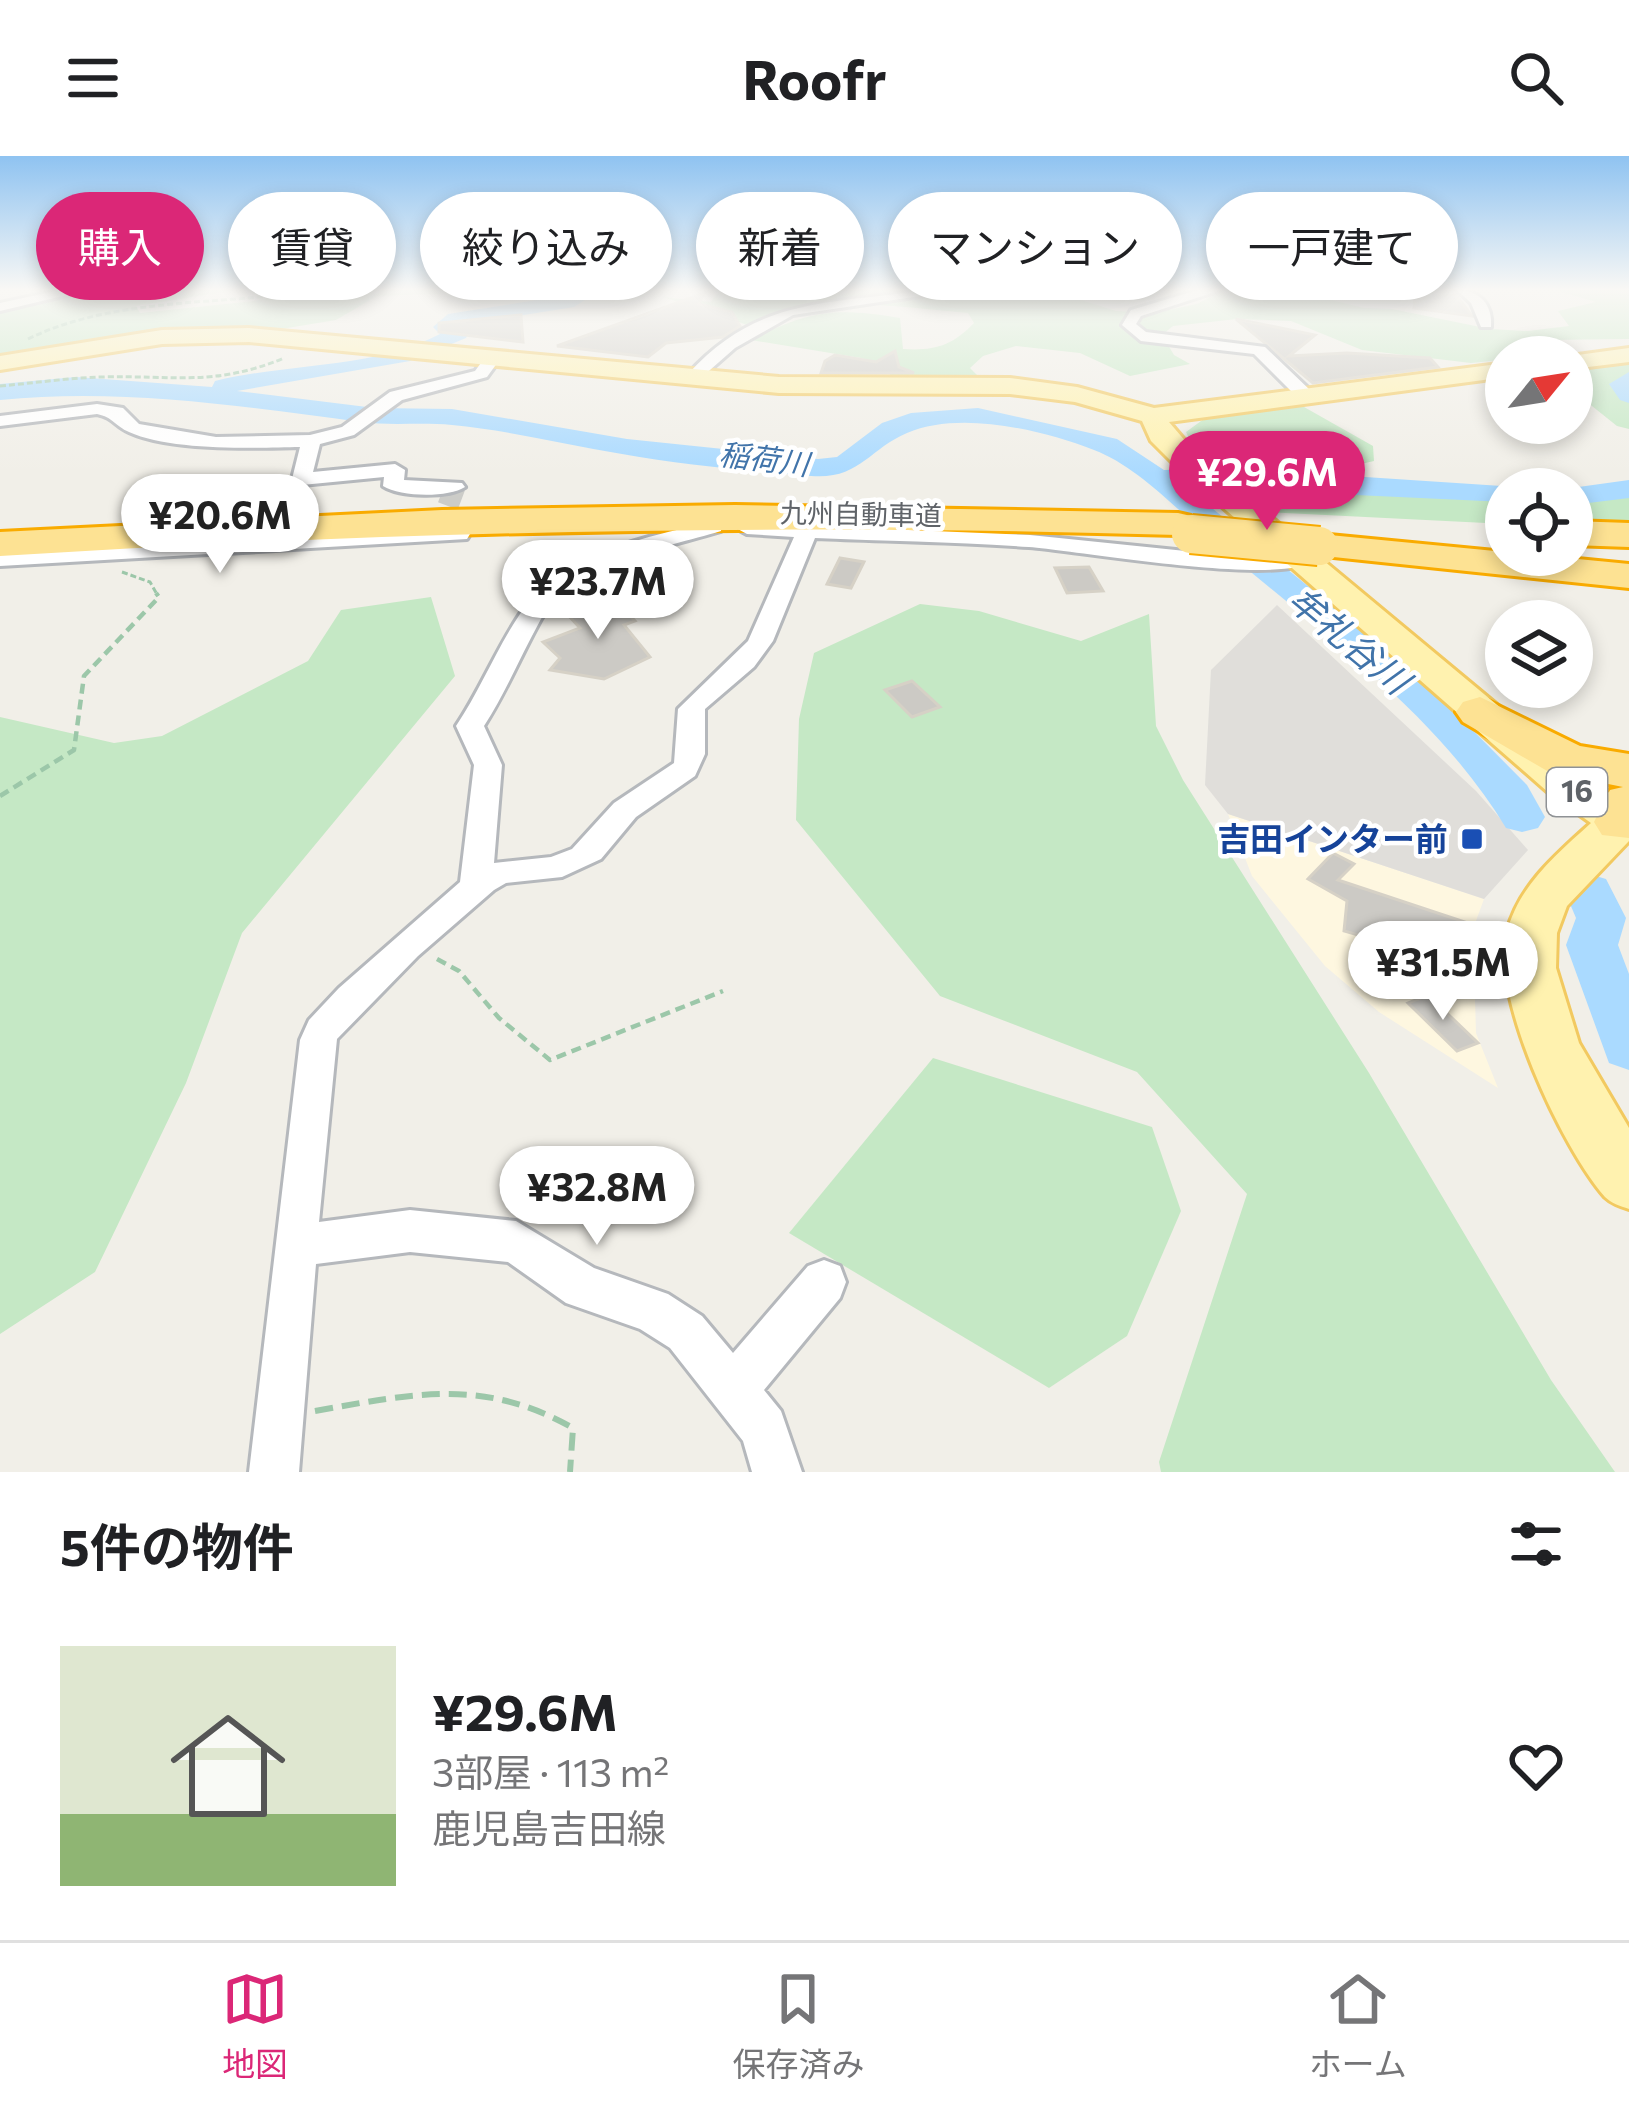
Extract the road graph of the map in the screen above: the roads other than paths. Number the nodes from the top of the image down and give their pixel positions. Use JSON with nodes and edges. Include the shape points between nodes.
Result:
{"nodes":[{"id":1,"x":108,"y":351,"type":"edge"},
{"id":2,"x":448,"y":351,"type":"edge"},
{"id":3,"x":719,"y":351,"type":"edge"},
{"id":4,"x":1260,"y":351,"type":"edge"},
{"id":5,"x":495,"y":355,"type":"junction"},
{"id":6,"x":1629,"y":355,"type":"edge"},
{"id":7,"x":1593,"y":359,"type":"edge"},
{"id":8,"x":1,"y":370,"type":"edge"},
{"id":9,"x":1485,"y":373,"type":"edge"},
{"id":10,"x":696,"y":374,"type":"junction"},
{"id":11,"x":1305,"y":395,"type":"junction"},
{"id":12,"x":1153,"y":416,"type":"junction"},
{"id":13,"x":0,"y":421,"type":"edge"},
{"id":14,"x":311,"y":441,"type":"junction"},
{"id":15,"x":455,"y":487,"type":"dead end"},
{"id":16,"x":1178,"y":524,"type":"junction"},
{"id":17,"x":713,"y":527,"type":"junction"},
{"id":18,"x":807,"y":531,"type":"junction"},
{"id":19,"x":0,"y":532,"type":"edge"},
{"id":20,"x":1485,"y":532,"type":"edge"},
{"id":21,"x":1593,"y":535,"type":"edge"},
{"id":22,"x":1629,"y":537,"type":"edge"},
{"id":23,"x":1301,"y":539,"type":"junction"},
{"id":24,"x":1485,"y":543,"type":"edge"},
{"id":25,"x":0,"y":544,"type":"edge"},
{"id":26,"x":1593,"y":549,"type":"edge"},
{"id":27,"x":1629,"y":551,"type":"edge"},
{"id":28,"x":0,"y":560,"type":"edge"},
{"id":29,"x":1629,"y":576,"type":"edge"},
{"id":30,"x":1480,"y":712,"type":"joint"},
{"id":31,"x":1627,"y":804,"type":"edge"},
{"id":32,"x":476,"y":882,"type":"junction"},
{"id":33,"x":1629,"y":1180,"type":"edge"},
{"id":34,"x":295,"y":1246,"type":"junction"},
{"id":35,"x":824,"y":1282,"type":"dead end"},
{"id":36,"x":733,"y":1390,"type":"junction"},
{"id":37,"x":274,"y":1472,"type":"edge"},
{"id":38,"x":777,"y":1472,"type":"edge"}],
"edges":[{"from":1,"to":8,"type":"main road"},
{"from":2,"to":5,"type":"main road"},
{"from":3,"to":10,"type":"street"},
{"from":4,"to":11,"type":"street"},
{"from":5,"to":10,"type":"main road"},
{"from":5,"to":14,"type":"street","via":[[475,377],[422,387],[348,431]]},
{"from":6,"to":7,"type":"main road"},
{"from":9,"to":11,"type":"main road"},
{"from":10,"to":12,"type":"main road","via":[[802,386],[1010,386]]},
{"from":11,"to":12,"type":"main road"},
{"from":12,"to":23,"type":"main road","via":[[1161,435],[1204,477]]},
{"from":13,"to":14,"type":"street","via":[[97,409],[117,412],[133,428],[216,442]]},
{"from":14,"to":15,"type":"street","via":[[302,479],[395,470],[393,486]]},
{"from":16,"to":19,"type":"highway","name":"九州自動車道","via":[[893,502],[575,503]]},
{"from":16,"to":23,"type":"highway","bridge":true},
{"from":16,"to":25,"type":"highway","name":"九州自動車道","via":[[881,514],[423,519]]},
{"from":17,"to":18,"type":"street"},
{"from":17,"to":28,"type":"street"},
{"from":17,"to":32,"type":"street","via":[[579,572],[532,614],[470,726],[488,765]]},
{"from":18,"to":23,"type":"street","via":[[1030,541],[1234,563]]},
{"from":18,"to":32,"type":"street","via":[[750,657],[693,704],[693,749],[677,778],[613,818],[576,861]]},
{"from":20,"to":23,"type":"highway"},
{"from":21,"to":22,"type":"highway"},
{"from":23,"to":24,"type":"highway"},
{"from":23,"to":29,"type":"highway"},
{"from":23,"to":30,"type":"main road"},
{"from":26,"to":27,"type":"highway"},
{"from":30,"to":31,"type":"highway"},
{"from":31,"to":33,"type":"main road","number":"16","via":[[1544,901],[1532,930],[1531,968],[1571,1088]]},
{"from":32,"to":34,"type":"street","via":[[361,984],[321,1032]]},
{"from":34,"to":36,"type":"street","via":[[410,1231],[516,1242],[581,1287],[652,1310],[686,1332]]},
{"from":34,"to":37,"type":"street"},
{"from":35,"to":36,"type":"street"},
{"from":36,"to":38,"type":"street","via":[[764,1428]]}]}
